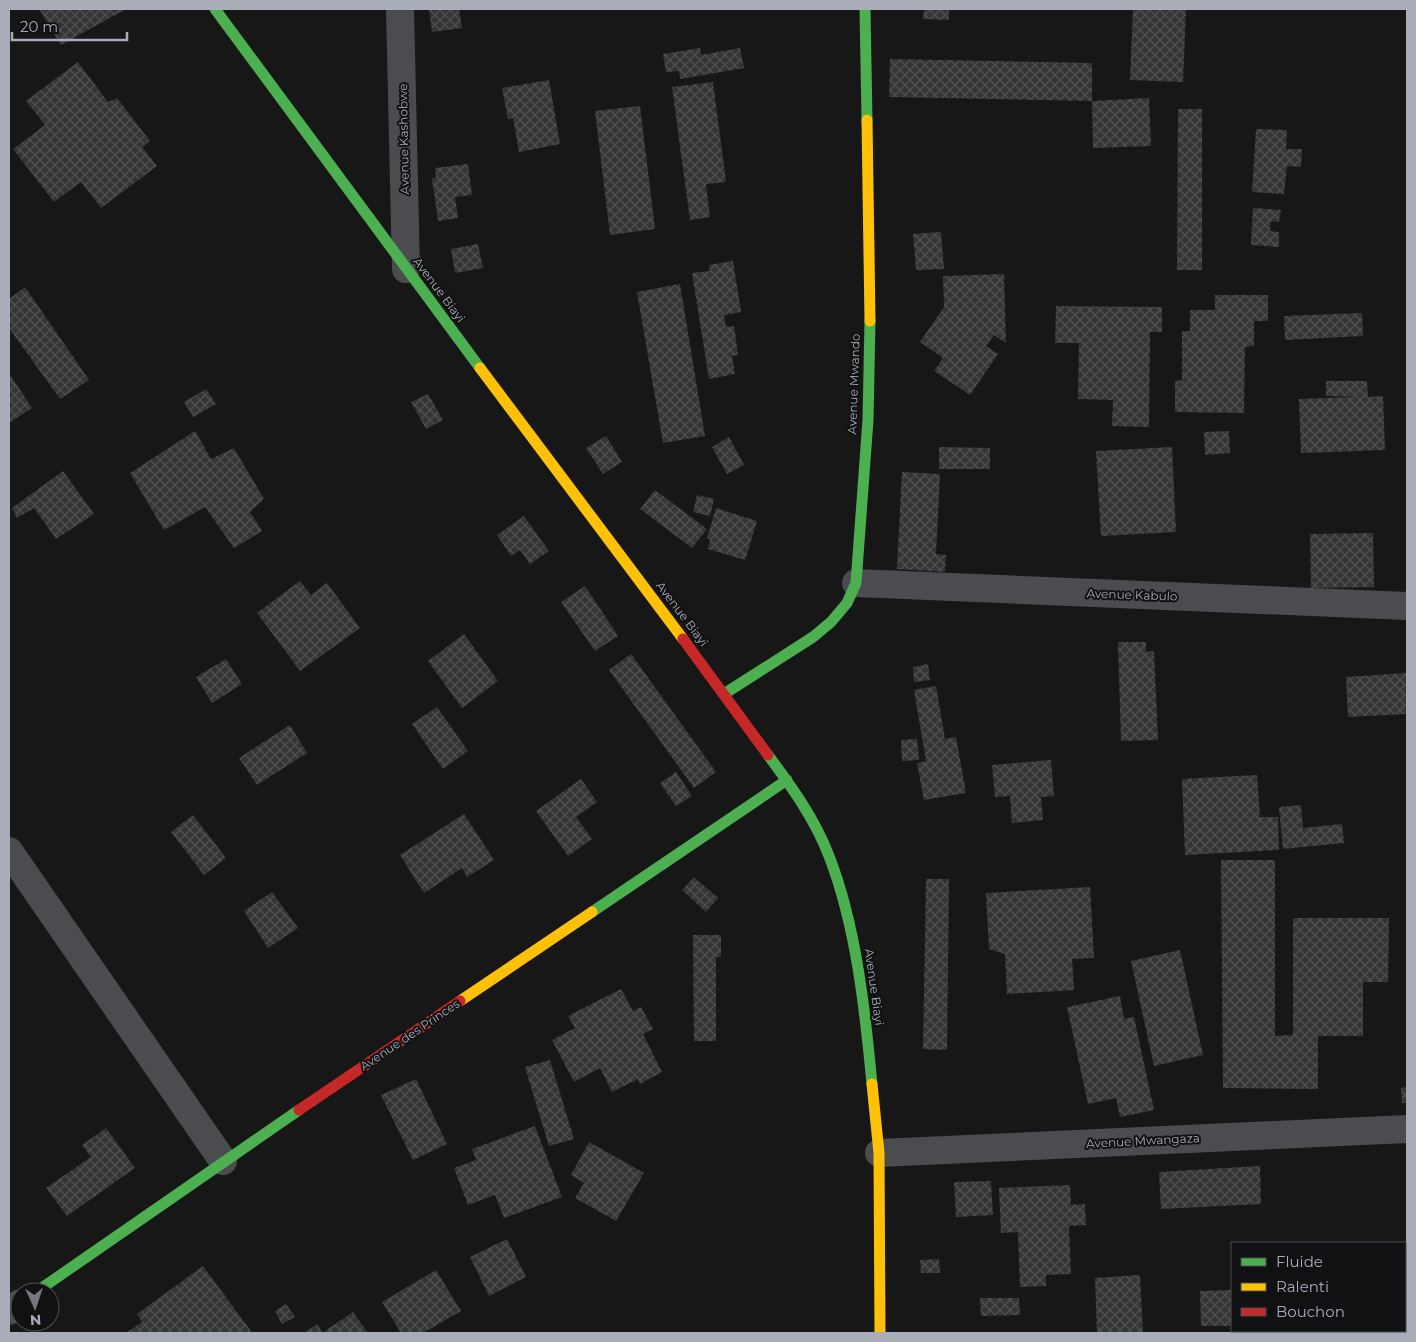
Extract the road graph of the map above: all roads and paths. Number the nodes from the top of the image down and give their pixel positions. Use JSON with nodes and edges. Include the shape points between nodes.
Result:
{"nodes":[{"id":1,"x":215,"y":9,"type":"edge"},
{"id":2,"x":400,"y":9,"type":"edge"},
{"id":3,"x":865,"y":9,"type":"edge"},
{"id":4,"x":406,"y":269,"type":"junction"},
{"id":5,"x":856,"y":583,"type":"junction"},
{"id":6,"x":1407,"y":606,"type":"edge"},
{"id":7,"x":724,"y":694,"type":"junction"},
{"id":8,"x":787,"y":780,"type":"junction"},
{"id":9,"x":9,"y":851,"type":"edge"},
{"id":10,"x":1407,"y":1129,"type":"edge"},
{"id":11,"x":879,"y":1153,"type":"junction"},
{"id":12,"x":223,"y":1161,"type":"junction"},
{"id":13,"x":50,"y":1282,"type":"edge"},
{"id":14,"x":880,"y":1333,"type":"edge"}],
"edges":[{"from":1,"to":4,"type":"street","name":"Avenue Biayi"},
{"from":2,"to":4,"type":"street","name":"Avenue Kashobwe"},
{"from":3,"to":5,"type":"street","name":"Avenue Mwando","via":[[870,301],[868,420]]},
{"from":4,"to":7,"type":"street","name":"Avenue Biayi"},
{"from":5,"to":6,"type":"street","name":"Avenue Kabulo"},
{"from":5,"to":7,"type":"street","name":"Avenue Mwando","via":[[848,603],[831,622]]},
{"from":7,"to":8,"type":"street","name":"Avenue Biayi"},
{"from":8,"to":11,"type":"street","name":"Avenue Biayi","via":[[829,855],[847,914],[868,1038]]},
{"from":8,"to":12,"type":"street","name":"Avenue des Princes"},
{"from":9,"to":12,"type":"street"},
{"from":10,"to":11,"type":"street","name":"Avenue Mwangaza"},
{"from":11,"to":14,"type":"street","name":"Avenue Biayi"},
{"from":12,"to":13,"type":"street","name":"Avenue des Princes"}]}
